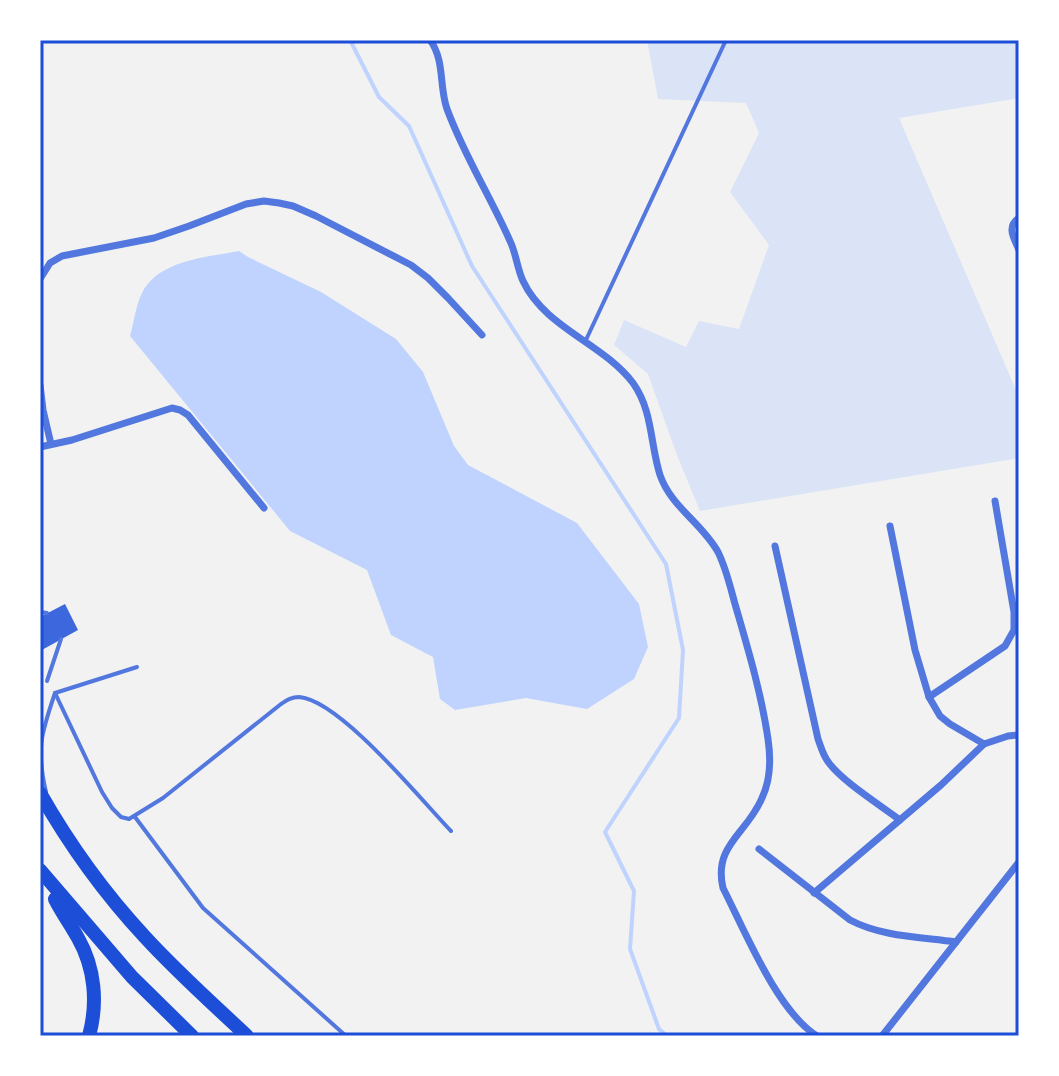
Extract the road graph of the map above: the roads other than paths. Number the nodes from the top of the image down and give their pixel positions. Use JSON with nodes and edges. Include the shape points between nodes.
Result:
{"nodes":[{"id":1,"x":430,"y":40,"type":"edge"},
{"id":2,"x":726,"y":40,"type":"edge"},
{"id":3,"x":1019,"y":218,"type":"edge"},
{"id":4,"x":1019,"y":250,"type":"edge"},
{"id":5,"x":40,"y":279,"type":"edge"},
{"id":6,"x":482,"y":335,"type":"dead end"},
{"id":7,"x":585,"y":342,"type":"junction"},
{"id":8,"x":40,"y":385,"type":"edge"},
{"id":9,"x":51,"y":444,"type":"junction"},
{"id":10,"x":40,"y":447,"type":"edge"},
{"id":11,"x":995,"y":501,"type":"dead end"},
{"id":12,"x":264,"y":508,"type":"dead end"},
{"id":13,"x":890,"y":526,"type":"dead end"},
{"id":14,"x":775,"y":546,"type":"dead end"},
{"id":15,"x":40,"y":612,"type":"edge"},
{"id":16,"x":47,"y":613,"type":"dead end"},
{"id":17,"x":61,"y":639,"type":"dead end"},
{"id":18,"x":137,"y":667,"type":"dead end"},
{"id":19,"x":47,"y":681,"type":"dead end"},
{"id":20,"x":55,"y":693,"type":"junction"},
{"id":21,"x":929,"y":697,"type":"junction"},
{"id":22,"x":1019,"y":735,"type":"edge"},
{"id":23,"x":984,"y":744,"type":"junction"},
{"id":24,"x":40,"y":793,"type":"edge"},
{"id":25,"x":135,"y":817,"type":"junction"},
{"id":26,"x":900,"y":820,"type":"junction"},
{"id":27,"x":58,"y":824,"type":"junction"},
{"id":28,"x":451,"y":831,"type":"dead end"},
{"id":29,"x":759,"y":849,"type":"dead end"},
{"id":30,"x":1019,"y":862,"type":"edge"},
{"id":31,"x":42,"y":874,"type":"edge"},
{"id":32,"x":814,"y":893,"type":"junction"},
{"id":33,"x":956,"y":942,"type":"junction"},
{"id":34,"x":89,"y":1036,"type":"edge"},
{"id":35,"x":192,"y":1036,"type":"edge"},
{"id":36,"x":247,"y":1036,"type":"edge"},
{"id":37,"x":346,"y":1036,"type":"edge"},
{"id":38,"x":817,"y":1036,"type":"edge"},
{"id":39,"x":882,"y":1036,"type":"edge"}],
"edges":[{"from":1,"to":7,"type":"street","via":[[455,129],[511,243],[523,281],[535,299]]},
{"from":2,"to":7,"type":"lane"},
{"from":3,"to":4,"type":"street","via":[[1011,231]]},
{"from":5,"to":6,"type":"street","via":[[62,256],[154,238],[264,201],[305,211],[411,265]]},
{"from":7,"to":38,"type":"street","via":[[632,382],[650,418],[667,490],[710,539],[726,572],[748,645],[770,761],[762,800],[727,849],[720,873],[784,1003]]},
{"from":8,"to":9,"type":"street"},
{"from":9,"to":10,"type":"street"},
{"from":9,"to":12,"type":"street","via":[[180,410]]},
{"from":11,"to":21,"type":"street","via":[[1014,630],[1005,646]]},
{"from":13,"to":21,"type":"street"},
{"from":14,"to":26,"type":"street","via":[[824,755],[840,774]]},
{"from":15,"to":16,"type":"lane"},
{"from":17,"to":19,"type":"lane"},
{"from":18,"to":20,"type":"lane"},
{"from":20,"to":25,"type":"lane","via":[[112,808],[121,817]]},
{"from":20,"to":27,"type":"lane","via":[[40,740],[40,767]]},
{"from":21,"to":23,"type":"street","via":[[940,716]]},
{"from":22,"to":23,"type":"street"},
{"from":23,"to":26,"type":"street"},
{"from":24,"to":27,"type":"highway"},
{"from":25,"to":28,"type":"lane","via":[[281,704],[302,697],[344,721]]},
{"from":25,"to":37,"type":"lane","via":[[203,908]]},
{"from":26,"to":32,"type":"street"},
{"from":27,"to":36,"type":"highway","via":[[144,937]]},
{"from":29,"to":32,"type":"street"},
{"from":30,"to":33,"type":"street"},
{"from":31,"to":34,"type":"highway","via":[[92,972]]},
{"from":31,"to":35,"type":"highway"},
{"from":32,"to":33,"type":"street","via":[[867,928]]},
{"from":33,"to":39,"type":"street"}]}
